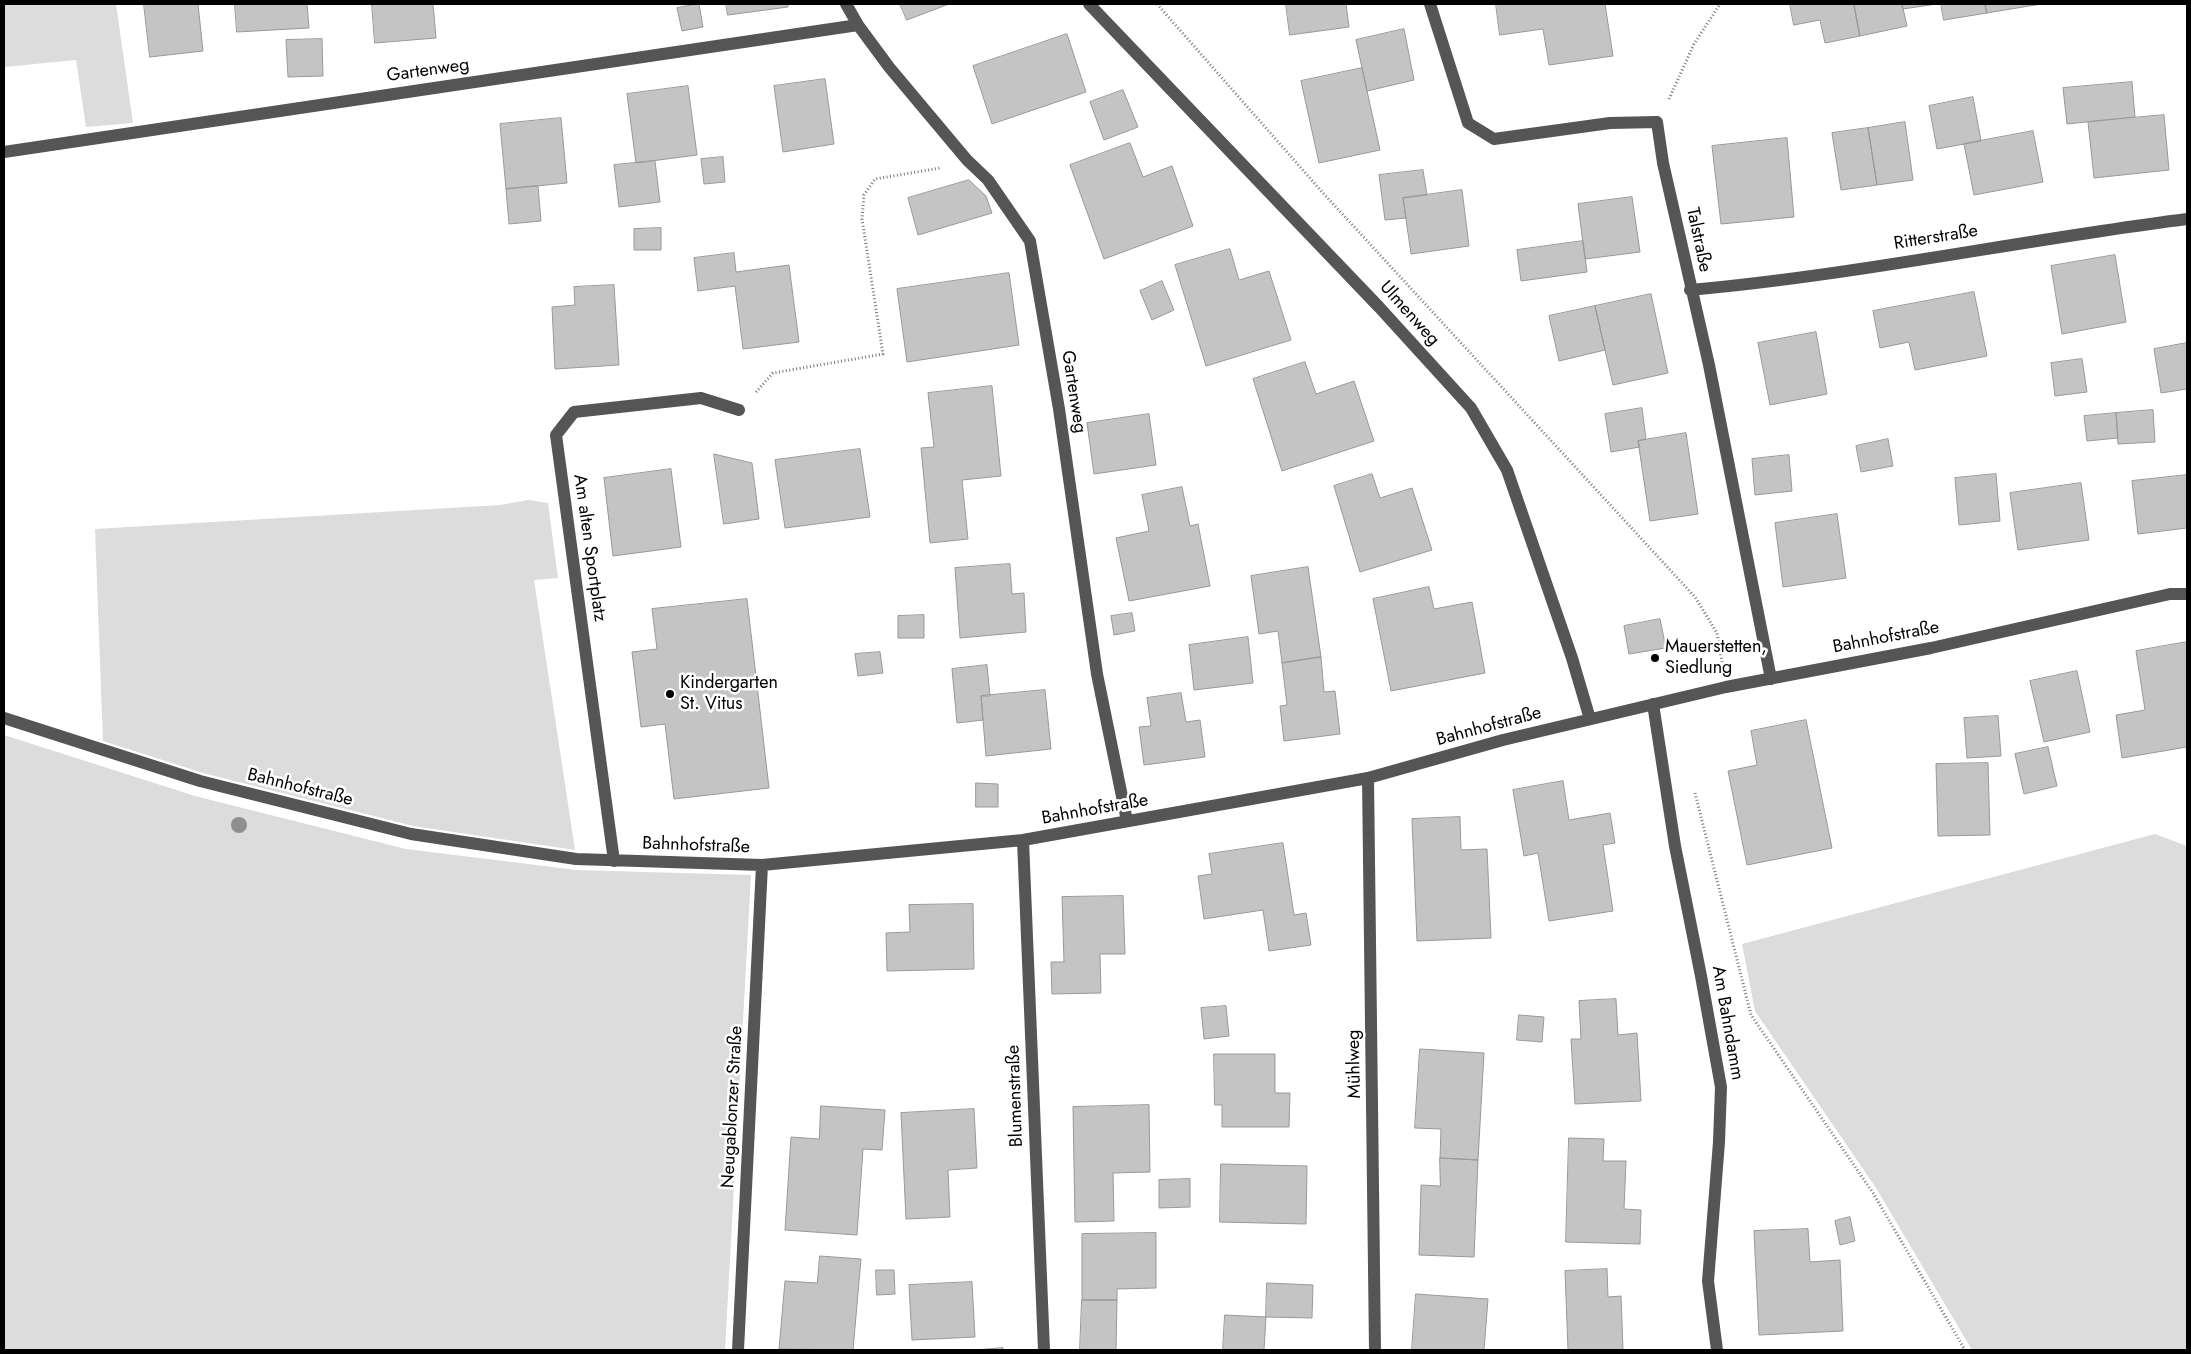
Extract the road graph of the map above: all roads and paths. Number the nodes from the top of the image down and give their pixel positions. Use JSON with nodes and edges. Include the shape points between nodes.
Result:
{"nodes":[{"id":1,"x":846,"y":4,"type":"edge"},
{"id":2,"x":1089,"y":4,"type":"edge"},
{"id":3,"x":1157,"y":4,"type":"edge"},
{"id":4,"x":1430,"y":4,"type":"edge"},
{"id":5,"x":1720,"y":4,"type":"edge"},
{"id":6,"x":858,"y":25,"type":"junction"},
{"id":7,"x":1657,"y":122,"type":"junction"},
{"id":8,"x":4,"y":152,"type":"edge"},
{"id":9,"x":967,"y":160,"type":"junction"},
{"id":10,"x":2187,"y":219,"type":"edge"},
{"id":11,"x":1690,"y":290,"type":"junction"},
{"id":12,"x":739,"y":410,"type":"joint"},
{"id":13,"x":2187,"y":594,"type":"edge"},
{"id":14,"x":1771,"y":679,"type":"junction"},
{"id":15,"x":1726,"y":687,"type":"junction"},
{"id":16,"x":1654,"y":704,"type":"junction"},
{"id":17,"x":4,"y":718,"type":"edge"},
{"id":18,"x":1590,"y":719,"type":"junction"},
{"id":19,"x":1368,"y":778,"type":"junction"},
{"id":20,"x":1694,"y":787,"type":"dead end"},
{"id":21,"x":1127,"y":821,"type":"junction"},
{"id":22,"x":1023,"y":840,"type":"junction"},
{"id":23,"x":614,"y":861,"type":"junction"},
{"id":24,"x":762,"y":865,"type":"junction"},
{"id":25,"x":738,"y":1350,"type":"edge"},
{"id":26,"x":1044,"y":1350,"type":"edge"},
{"id":27,"x":1375,"y":1350,"type":"edge"},
{"id":28,"x":1717,"y":1350,"type":"edge"},
{"id":29,"x":1965,"y":1350,"type":"edge"}],
"edges":[{"from":1,"to":6,"type":"street","name":"Gartenweg"},
{"from":2,"to":18,"type":"street","name":"Ulmenweg","via":[[1379,306],[1471,408],[1507,470]]},
{"from":3,"to":15,"type":"path","via":[[1323,193],[1695,597],[1717,634]]},
{"from":4,"to":7,"type":"street","via":[[1468,123],[1494,139],[1610,123]]},
{"from":5,"to":7,"type":"path","via":[[1694,44]]},
{"from":6,"to":8,"type":"street","name":"Gartenweg"},
{"from":6,"to":9,"type":"street","name":"Gartenweg","via":[[888,67]]},
{"from":7,"to":11,"type":"street","name":"Talstraße"},
{"from":9,"to":12,"type":"path","via":[[932,170],[874,179],[864,195],[862,219],[883,354],[773,373]]},
{"from":9,"to":21,"type":"street","name":"Gartenweg","via":[[988,180],[1030,241],[1059,409],[1097,674]]},
{"from":10,"to":11,"type":"street","name":"Ritterstraße","via":[[1765,283]]},
{"from":11,"to":14,"type":"street","name":"Talstraße","via":[[1709,365]]},
{"from":12,"to":23,"type":"street","name":"Am alten Sportplatz","via":[[701,398],[574,412],[556,435]]},
{"from":13,"to":14,"type":"street","name":"Bahnhofstraße","via":[[2170,594],[1931,648]]},
{"from":14,"to":15,"type":"street","name":"Bahnhofstraße"},
{"from":15,"to":16,"type":"street","name":"Bahnhofstraße"},
{"from":16,"to":18,"type":"street","name":"Bahnhofstraße"},
{"from":16,"to":28,"type":"street","name":"Am Bahndamm","via":[[1675,846],[1721,1086],[1708,1281]]},
{"from":17,"to":23,"type":"street","name":"Bahnhofstraße","via":[[200,782],[411,834],[576,859]]},
{"from":18,"to":19,"type":"street","name":"Bahnhofstraße"},
{"from":19,"to":21,"type":"street","name":"Bahnhofstraße"},
{"from":19,"to":27,"type":"street","name":"Mühlweg"},
{"from":20,"to":29,"type":"path","via":[[1751,1015],[1873,1193]]},
{"from":21,"to":22,"type":"street","name":"Bahnhofstraße"},
{"from":22,"to":24,"type":"street","name":"Bahnhofstraße"},
{"from":22,"to":26,"type":"street","name":"Blumenstraße"},
{"from":23,"to":24,"type":"street","name":"Bahnhofstraße"},
{"from":24,"to":25,"type":"street","name":"Neugablonzer Straße"}]}
